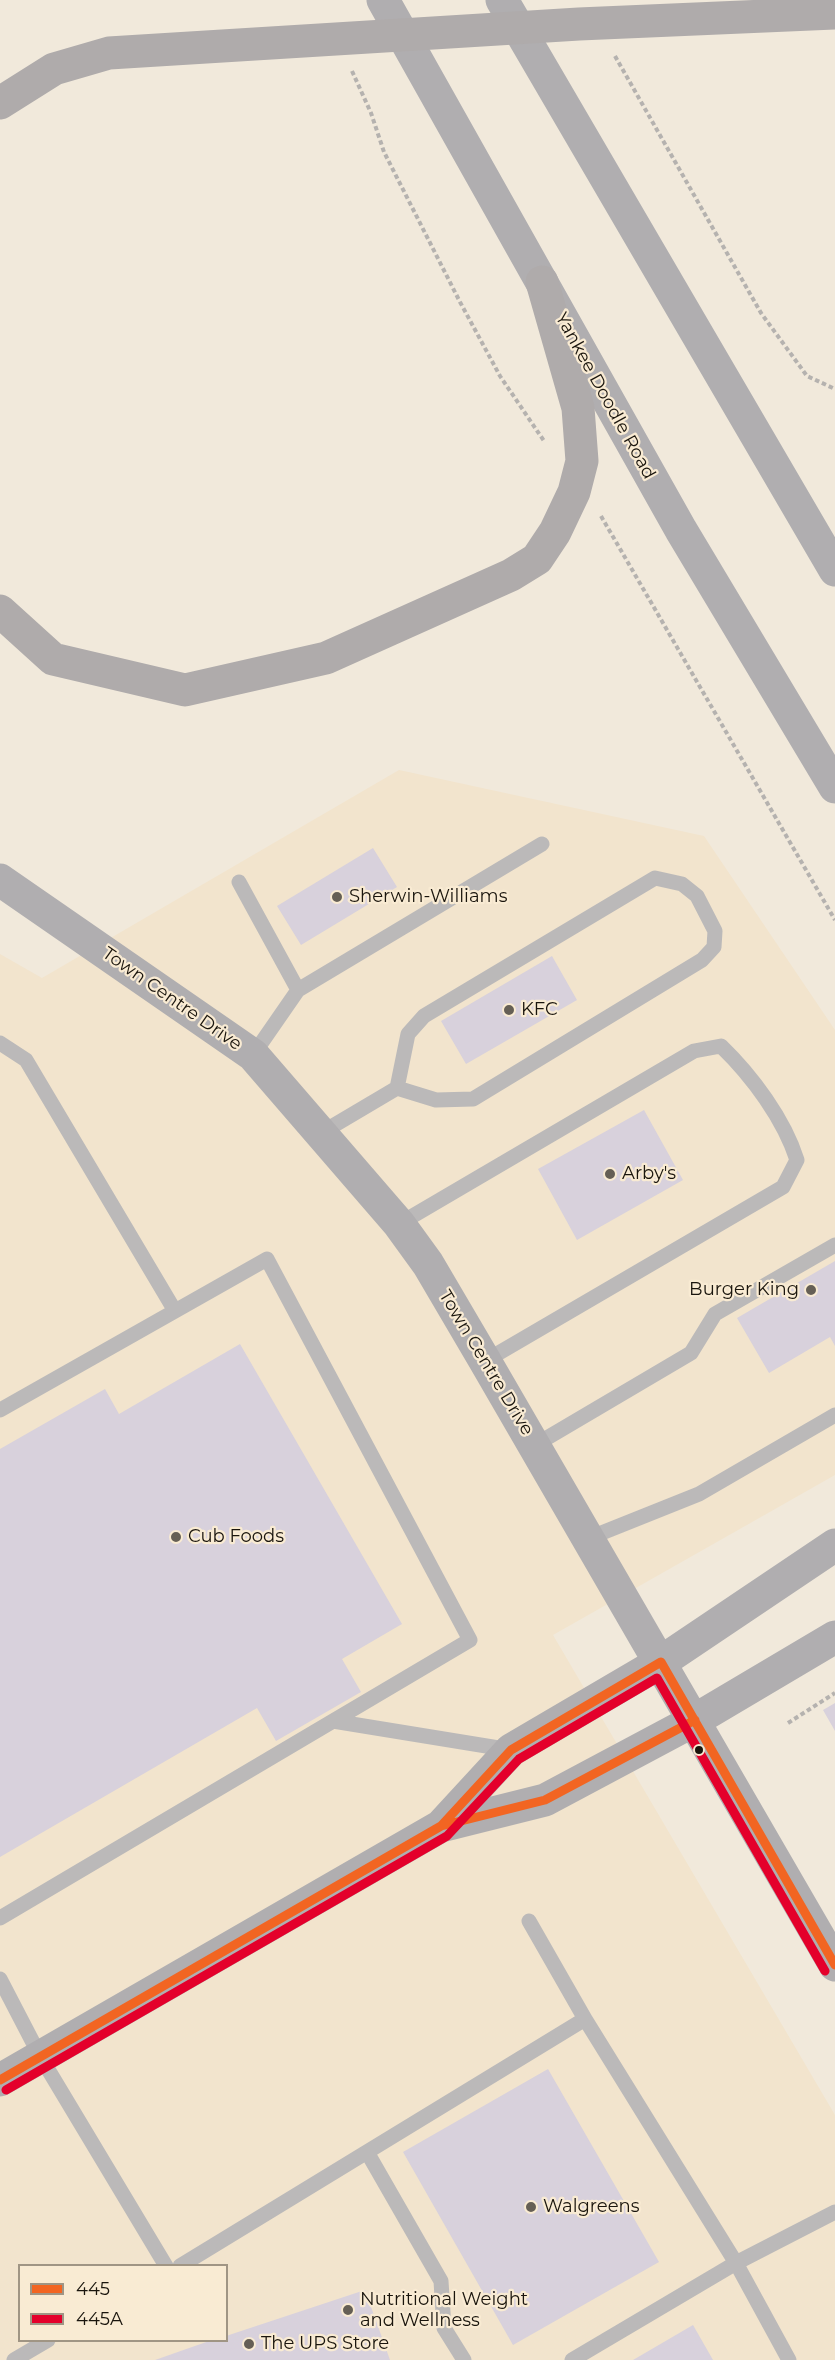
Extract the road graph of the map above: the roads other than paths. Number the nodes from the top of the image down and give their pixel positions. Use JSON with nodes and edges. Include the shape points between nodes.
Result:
{"nodes":[{"id":1,"x":383,"y":0,"type":"edge"},
{"id":2,"x":502,"y":0,"type":"edge"},
{"id":3,"x":835,"y":13,"type":"edge"},
{"id":4,"x":0,"y":103,"type":"edge"},
{"id":5,"x":542,"y":282,"type":"junction"},
{"id":6,"x":835,"y":570,"type":"edge"},
{"id":7,"x":0,"y":611,"type":"edge"},
{"id":8,"x":835,"y":787,"type":"edge"},
{"id":9,"x":542,"y":844,"type":"dead end"},
{"id":10,"x":0,"y":880,"type":"edge"},
{"id":11,"x":239,"y":882,"type":"dead end"},
{"id":12,"x":298,"y":990,"type":"junction"},
{"id":13,"x":0,"y":1043,"type":"edge"},
{"id":14,"x":253,"y":1055,"type":"junction"},
{"id":15,"x":397,"y":1088,"type":"junction"},
{"id":16,"x":321,"y":1133,"type":"junction"},
{"id":17,"x":399,"y":1224,"type":"junction"},
{"id":18,"x":835,"y":1245,"type":"edge"},
{"id":19,"x":175,"y":1311,"type":"junction"},
{"id":20,"x":485,"y":1361,"type":"junction"},
{"id":21,"x":0,"y":1410,"type":"edge"},
{"id":22,"x":835,"y":1415,"type":"edge"},
{"id":23,"x":535,"y":1445,"type":"junction"},
{"id":24,"x":589,"y":1538,"type":"junction"},
{"id":25,"x":835,"y":1545,"type":"edge"},
{"id":26,"x":835,"y":1637,"type":"edge"},
{"id":27,"x":661,"y":1662,"type":"junction"},
{"id":28,"x":695,"y":1720,"type":"junction"},
{"id":29,"x":333,"y":1721,"type":"junction"},
{"id":30,"x":511,"y":1750,"type":"junction"},
{"id":31,"x":441,"y":1826,"type":"junction"},
{"id":32,"x":0,"y":1918,"type":"edge"},
{"id":33,"x":529,"y":1921,"type":"dead end"},
{"id":34,"x":835,"y":1965,"type":"edge"},
{"id":35,"x":0,"y":1979,"type":"edge"},
{"id":36,"x":585,"y":2019,"type":"junction"},
{"id":37,"x":40,"y":2056,"type":"junction"},
{"id":38,"x":0,"y":2080,"type":"edge"},
{"id":39,"x":367,"y":2152,"type":"junction"},
{"id":40,"x":835,"y":2212,"type":"edge"},
{"id":41,"x":736,"y":2263,"type":"junction"},
{"id":42,"x":165,"y":2264,"type":"edge"},
{"id":43,"x":182,"y":2264,"type":"edge"},
{"id":44,"x":45,"y":2342,"type":"edge"},
{"id":45,"x":14,"y":2360,"type":"edge"},
{"id":46,"x":464,"y":2360,"type":"edge"},
{"id":47,"x":573,"y":2360,"type":"edge"},
{"id":48,"x":789,"y":2360,"type":"edge"}],
"edges":[{"from":1,"to":5,"type":"street","name":"Yankee Doodle Road"},
{"from":2,"to":6,"type":"street"},
{"from":3,"to":4,"type":"highway","via":[[579,24],[110,53],[54,69]]},
{"from":5,"to":7,"type":"highway","via":[[578,408],[582,461],[574,492],[555,532],[537,559],[511,575],[326,658],[185,690],[52,659]]},
{"from":5,"to":8,"type":"street","name":"Yankee Doodle Road","via":[[681,530]]},
{"from":9,"to":12,"type":"lane"},
{"from":10,"to":14,"type":"street","name":"Town Centre Drive"},
{"from":11,"to":12,"type":"lane"},
{"from":12,"to":14,"type":"lane"},
{"from":13,"to":19,"type":"lane","via":[[26,1060]]},
{"from":14,"to":16,"type":"street","name":"Town Centre Drive"},
{"from":15,"to":15,"type":"lane","via":[[436,1100],[473,1099],[702,960],[714,947],[715,931],[697,896],[682,884],[655,878],[424,1016],[408,1034]]},
{"from":15,"to":16,"type":"lane"},
{"from":16,"to":17,"type":"street","name":"Town Centre Drive"},
{"from":17,"to":20,"type":"street","name":"Town Centre Drive","via":[[428,1264]]},
{"from":17,"to":20,"type":"lane","via":[[694,1051],[721,1046],[746,1070],[791,1142],[797,1160],[783,1187]]},
{"from":18,"to":23,"type":"lane","via":[[715,1314],[691,1353]]},
{"from":19,"to":21,"type":"lane"},
{"from":19,"to":29,"type":"lane","via":[[267,1259],[470,1640]]},
{"from":20,"to":23,"type":"street","name":"Town Centre Drive"},
{"from":22,"to":24,"type":"lane","via":[[699,1494]]},
{"from":23,"to":24,"type":"street","name":"Town Centre Drive"},
{"from":24,"to":27,"type":"street","name":"Town Centre Drive"},
{"from":25,"to":27,"type":"street"},
{"from":26,"to":28,"type":"street"},
{"from":27,"to":28,"type":"street","name":"Town Centre Drive"},
{"from":27,"to":30,"type":"street"},
{"from":28,"to":31,"type":"street","via":[[545,1800]]},
{"from":28,"to":34,"type":"street","name":"Town Centre Drive"},
{"from":29,"to":30,"type":"lane"},
{"from":29,"to":32,"type":"lane"},
{"from":30,"to":31,"type":"street"},
{"from":31,"to":37,"type":"street"},
{"from":33,"to":36,"type":"lane"},
{"from":35,"to":37,"type":"lane"},
{"from":36,"to":39,"type":"lane"},
{"from":36,"to":41,"type":"lane"},
{"from":37,"to":38,"type":"street"},
{"from":37,"to":42,"type":"lane"},
{"from":39,"to":43,"type":"lane"},
{"from":39,"to":46,"type":"lane","via":[[441,2281],[444,2328]]},
{"from":40,"to":41,"type":"lane"},
{"from":41,"to":47,"type":"lane"},
{"from":41,"to":48,"type":"lane"},
{"from":44,"to":45,"type":"lane"}]}
